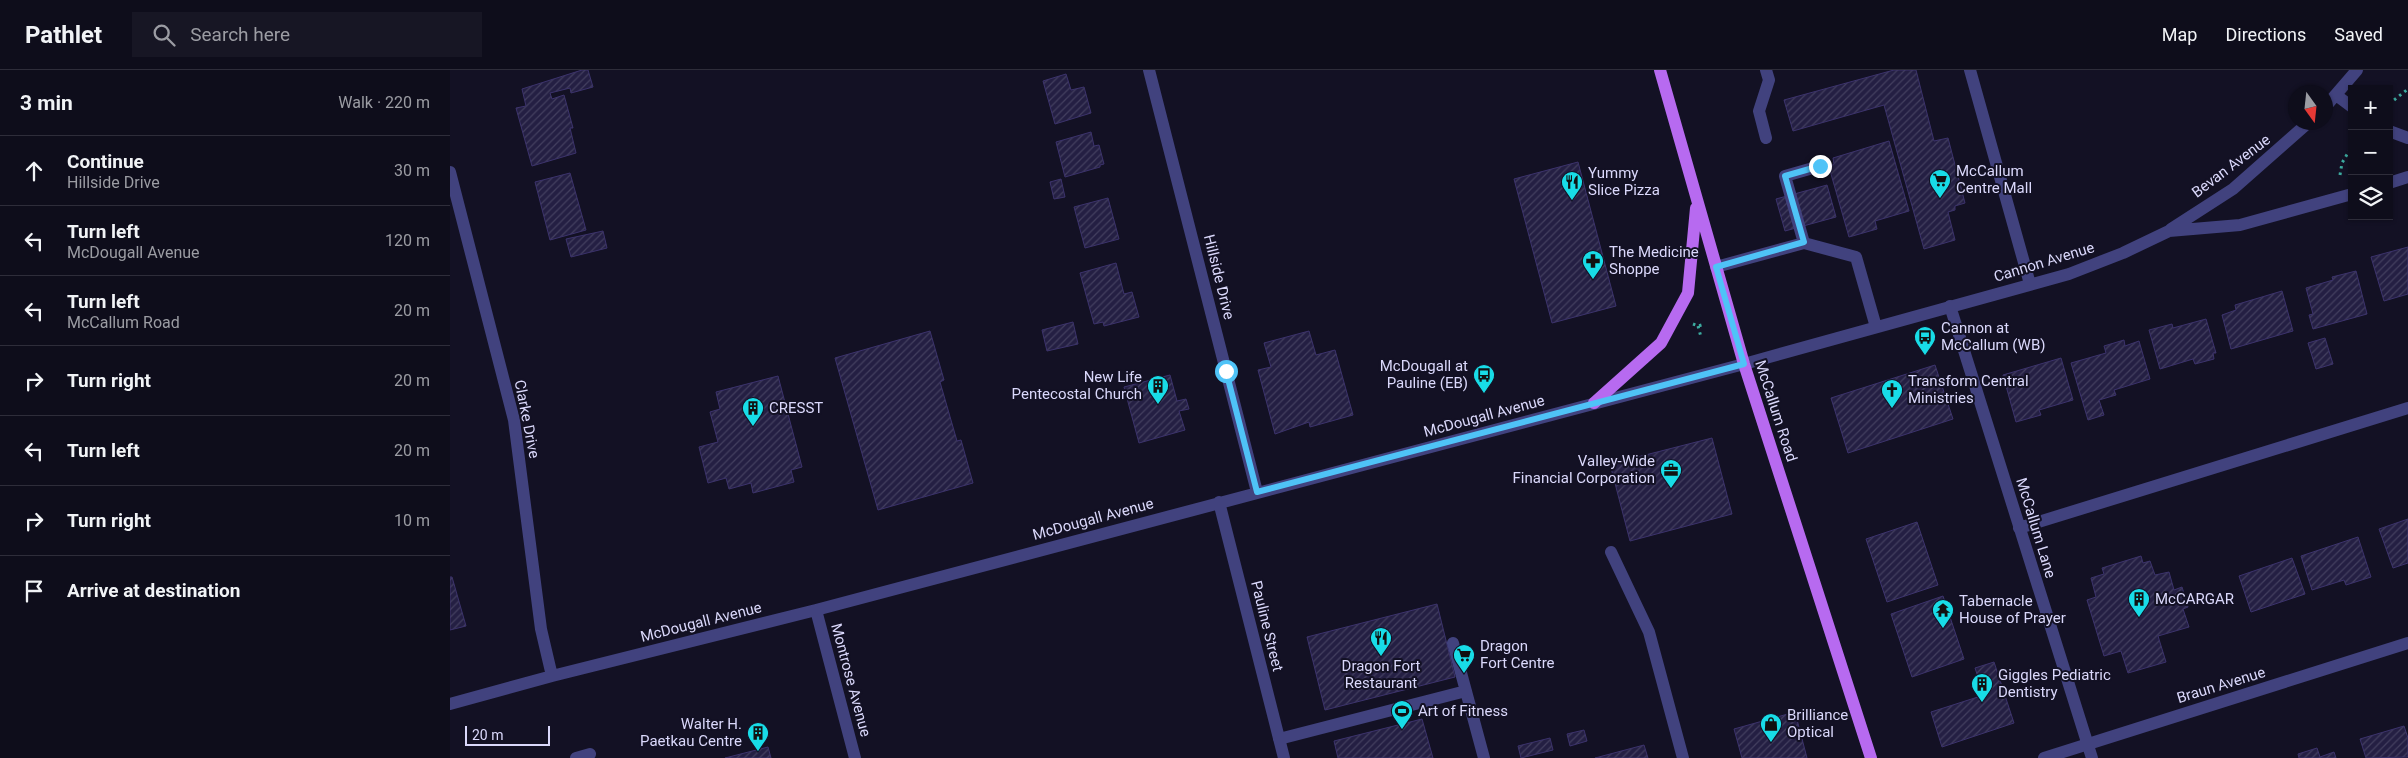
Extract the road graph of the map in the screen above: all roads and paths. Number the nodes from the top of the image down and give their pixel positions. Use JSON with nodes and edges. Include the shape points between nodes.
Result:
{"nodes":[{"id":1,"x":1149,"y":70,"type":"edge"},
{"id":2,"x":1660,"y":70,"type":"edge"},
{"id":3,"x":1766,"y":70,"type":"edge"},
{"id":4,"x":1970,"y":70,"type":"edge"},
{"id":5,"x":2357,"y":70,"type":"edge"},
{"id":6,"x":2408,"y":89,"type":"edge"},
{"id":7,"x":2336,"y":96,"type":"junction"},
{"id":8,"x":2333,"y":99,"type":"edge"},
{"id":9,"x":2393,"y":101,"type":"edge"},
{"id":10,"x":2348,"y":104,"type":"edge"},
{"id":11,"x":2300,"y":130,"type":"edge"},
{"id":12,"x":2393,"y":132,"type":"edge"},
{"id":13,"x":1766,"y":138,"type":"dead end"},
{"id":14,"x":2408,"y":138,"type":"edge"},
{"id":15,"x":2348,"y":153,"type":"edge"},
{"id":16,"x":1820,"y":166,"type":"dead end"},
{"id":17,"x":450,"y":172,"type":"edge"},
{"id":18,"x":2408,"y":178,"type":"edge"},
{"id":19,"x":2393,"y":182,"type":"edge"},
{"id":20,"x":2348,"y":195,"type":"edge"},
{"id":21,"x":1697,"y":201,"type":"junction"},
{"id":22,"x":2169,"y":231,"type":"junction"},
{"id":23,"x":1804,"y":242,"type":"junction"},
{"id":24,"x":1716,"y":267,"type":"junction"},
{"id":25,"x":2030,"y":284,"type":"junction"},
{"id":26,"x":1950,"y":306,"type":"junction"},
{"id":27,"x":1698,"y":326,"type":"dead end"},
{"id":28,"x":1876,"y":327,"type":"junction"},
{"id":29,"x":1701,"y":337,"type":"dead end"},
{"id":30,"x":1744,"y":364,"type":"junction"},
{"id":31,"x":1594,"y":403,"type":"junction"},
{"id":32,"x":2408,"y":408,"type":"edge"},
{"id":33,"x":1257,"y":492,"type":"junction"},
{"id":34,"x":1219,"y":502,"type":"junction"},
{"id":35,"x":2019,"y":528,"type":"junction"},
{"id":36,"x":1611,"y":552,"type":"dead end"},
{"id":37,"x":816,"y":610,"type":"junction"},
{"id":38,"x":1453,"y":643,"type":"dead end"},
{"id":39,"x":2408,"y":644,"type":"edge"},
{"id":40,"x":552,"y":676,"type":"junction"},
{"id":41,"x":1466,"y":691,"type":"junction"},
{"id":42,"x":450,"y":704,"type":"edge"},
{"id":43,"x":1279,"y":739,"type":"junction"},
{"id":44,"x":2087,"y":744,"type":"junction"},
{"id":45,"x":590,"y":754,"type":"dead end"},
{"id":46,"x":576,"y":758,"type":"edge"},
{"id":47,"x":855,"y":758,"type":"edge"},
{"id":48,"x":1284,"y":758,"type":"edge"},
{"id":49,"x":1484,"y":758,"type":"edge"},
{"id":50,"x":1683,"y":758,"type":"edge"},
{"id":51,"x":1871,"y":758,"type":"edge"},
{"id":52,"x":2044,"y":758,"type":"edge"},
{"id":53,"x":2092,"y":758,"type":"edge"}],
"edges":[{"from":1,"to":33,"type":"street","name":"Hillside Drive"},
{"from":2,"to":21,"type":"main road","name":"McCallum Road"},
{"from":3,"to":13,"type":"street","via":[[1769,80],[1759,111]]},
{"from":4,"to":25,"type":"street"},
{"from":5,"to":7,"type":"street"},
{"from":6,"to":9,"type":"path"},
{"from":7,"to":8,"type":"street"},
{"from":7,"to":10,"type":"street"},
{"from":11,"to":22,"type":"street","name":"Bevan Avenue","via":[[2233,189]]},
{"from":12,"to":14,"type":"street"},
{"from":15,"to":20,"type":"path","via":[[2340,174]]},
{"from":16,"to":23,"type":"street","via":[[1785,176]]},
{"from":17,"to":40,"type":"street","name":"Clarke Drive","via":[[514,420],[541,629]]},
{"from":18,"to":19,"type":"street"},
{"from":20,"to":22,"type":"street","name":"Cannon Avenue","via":[[2240,225]]},
{"from":21,"to":24,"type":"main road","name":"McCallum Road"},
{"from":21,"to":31,"type":"main road","via":[[1688,293],[1661,343]]},
{"from":22,"to":25,"type":"street","name":"Cannon Avenue","via":[[2070,274]]},
{"from":23,"to":24,"type":"street"},
{"from":23,"to":28,"type":"street","via":[[1856,257]]},
{"from":24,"to":30,"type":"main road","name":"McCallum Road"},
{"from":25,"to":26,"type":"street","name":"Cannon Avenue"},
{"from":26,"to":28,"type":"street","name":"Cannon Avenue"},
{"from":26,"to":35,"type":"street","name":"McCallum Lane"},
{"from":27,"to":29,"type":"path"},
{"from":28,"to":30,"type":"street","name":"Cannon Avenue"},
{"from":30,"to":31,"type":"street","name":"McDougall Avenue"},
{"from":30,"to":51,"type":"main road","name":"McCallum Road"},
{"from":31,"to":33,"type":"street","name":"McDougall Avenue"},
{"from":32,"to":35,"type":"street"},
{"from":33,"to":34,"type":"street","name":"McDougall Avenue"},
{"from":34,"to":37,"type":"street","name":"McDougall Avenue"},
{"from":34,"to":43,"type":"street","name":"Pauline Street"},
{"from":35,"to":44,"type":"street","name":"McCallum Lane"},
{"from":36,"to":50,"type":"street","via":[[1649,632]]},
{"from":37,"to":40,"type":"street","name":"McDougall Avenue"},
{"from":37,"to":47,"type":"street","name":"Montrose Avenue"},
{"from":38,"to":41,"type":"street"},
{"from":39,"to":44,"type":"street","name":"Braun Avenue"},
{"from":40,"to":42,"type":"street","name":"McDougall Avenue"},
{"from":41,"to":43,"type":"street"},
{"from":41,"to":49,"type":"street"},
{"from":43,"to":48,"type":"street","name":"Pauline Street"},
{"from":44,"to":52,"type":"street","name":"Braun Avenue"},
{"from":44,"to":53,"type":"street","name":"McCallum Lane"},
{"from":45,"to":46,"type":"street"}]}
